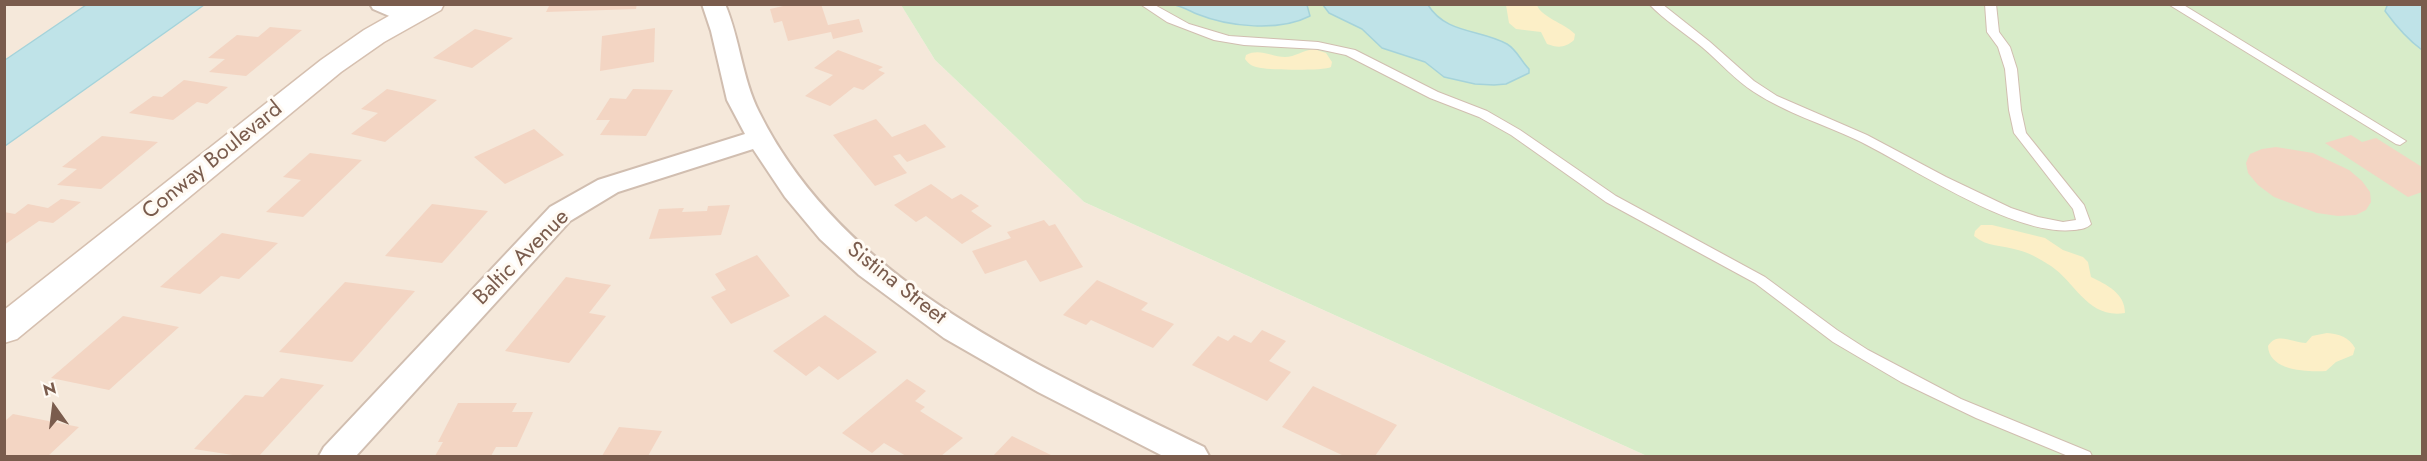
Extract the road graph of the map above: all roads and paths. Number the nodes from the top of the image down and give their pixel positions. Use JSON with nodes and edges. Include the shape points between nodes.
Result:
{"nodes":[{"id":1,"x":713,"y":4,"type":"edge"},
{"id":2,"x":1145,"y":4,"type":"edge"},
{"id":3,"x":1654,"y":4,"type":"edge"},
{"id":4,"x":1990,"y":4,"type":"edge"},
{"id":5,"x":2173,"y":4,"type":"edge"},
{"id":6,"x":407,"y":8,"type":"edge"},
{"id":7,"x":760,"y":138,"type":"junction"},
{"id":8,"x":2400,"y":141,"type":"dead end"},
{"id":9,"x":4,"y":330,"type":"edge"},
{"id":10,"x":336,"y":456,"type":"edge"},
{"id":11,"x":1192,"y":456,"type":"edge"},
{"id":12,"x":2084,"y":456,"type":"edge"}],
"edges":[{"from":1,"to":7,"type":"street","name":"Sistina Street","via":[[731,75],[744,111]]},
{"from":2,"to":12,"type":"lane","via":[[1198,32],[1226,40],[1339,49],[1482,114],[1507,127],[1608,198],[1759,280],[1834,335],[1885,366],[1955,401]]},
{"from":3,"to":4,"type":"lane","via":[[1779,102],[1864,139],[2015,215],[2049,225],[2073,228],[2084,224],[2079,208],[2020,133],[2012,69],[1992,32]]},
{"from":5,"to":8,"type":"lane"},
{"from":6,"to":9,"type":"street","name":"Conway Boulevard"},
{"from":7,"to":10,"type":"street","name":"Baltic Avenue","via":[[608,186],[560,214]]},
{"from":7,"to":11,"type":"street","name":"Sistina Street","via":[[790,186],[829,232],[927,311],[1036,376]]}]}
